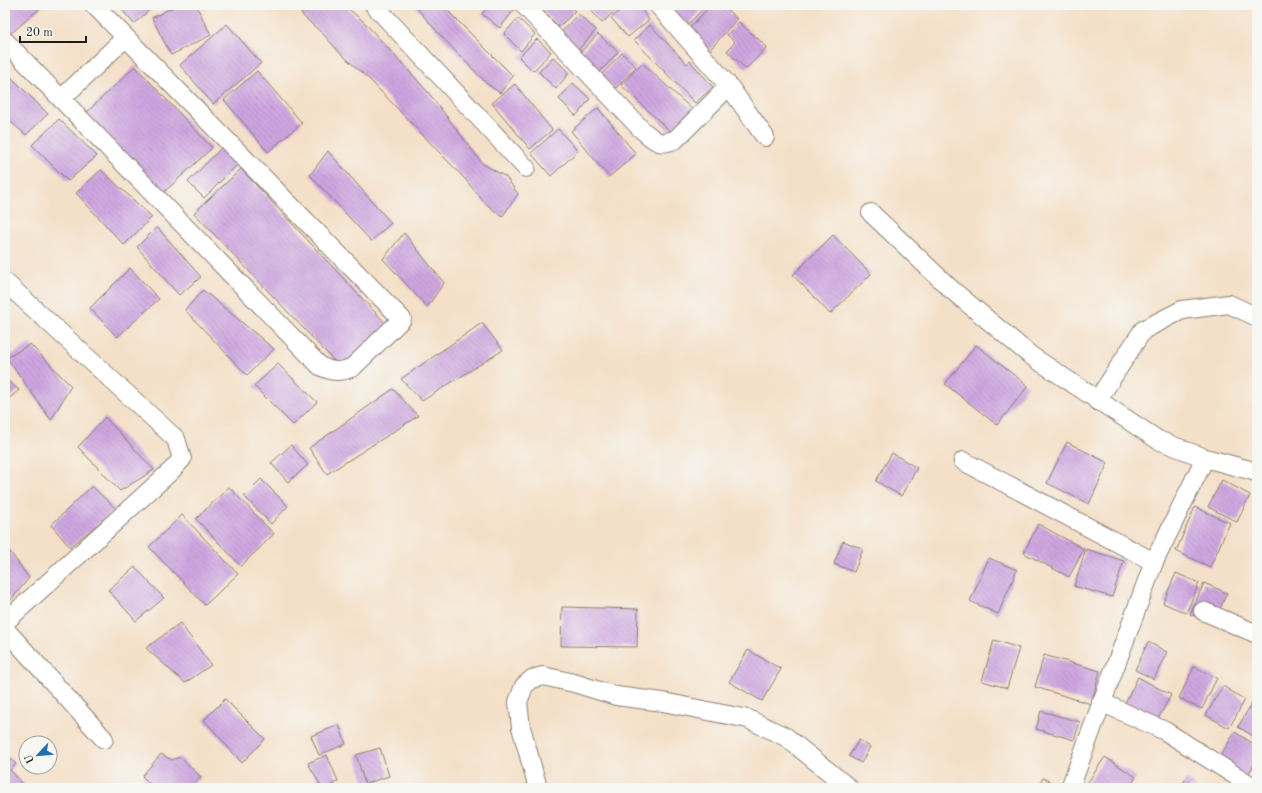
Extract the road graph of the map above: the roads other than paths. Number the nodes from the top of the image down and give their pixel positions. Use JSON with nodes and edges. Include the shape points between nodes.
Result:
{"nodes":[{"id":1,"x":94,"y":5,"type":"edge"},
{"id":2,"x":374,"y":5,"type":"edge"},
{"id":3,"x":524,"y":5,"type":"edge"},
{"id":4,"x":658,"y":5,"type":"edge"},
{"id":5,"x":125,"y":38,"type":"junction"},
{"id":6,"x":5,"y":41,"type":"edge"},
{"id":7,"x":729,"y":86,"type":"junction"},
{"id":8,"x":61,"y":99,"type":"junction"},
{"id":9,"x":765,"y":137,"type":"dead end"},
{"id":10,"x":526,"y":168,"type":"dead end"},
{"id":11,"x":871,"y":213,"type":"dead end"},
{"id":12,"x":8,"y":290,"type":"edge"},
{"id":13,"x":1257,"y":317,"type":"edge"},
{"id":14,"x":1097,"y":401,"type":"junction"},
{"id":15,"x":1205,"y":458,"type":"junction"},
{"id":16,"x":963,"y":461,"type":"dead end"},
{"id":17,"x":1257,"y":472,"type":"edge"},
{"id":18,"x":1154,"y":562,"type":"junction"},
{"id":19,"x":1204,"y":611,"type":"dead end"},
{"id":20,"x":5,"y":622,"type":"edge"},
{"id":21,"x":5,"y":629,"type":"edge"},
{"id":22,"x":1257,"y":634,"type":"edge"},
{"id":23,"x":1101,"y":702,"type":"junction"},
{"id":24,"x":104,"y":739,"type":"dead end"},
{"id":25,"x":538,"y":788,"type":"edge"},
{"id":26,"x":849,"y":788,"type":"edge"},
{"id":27,"x":1070,"y":788,"type":"edge"},
{"id":28,"x":1255,"y":788,"type":"edge"}],
"edges":[{"from":1,"to":5,"type":"street"},
{"from":2,"to":10,"type":"street"},
{"from":3,"to":7,"type":"street","via":[[642,130],[658,142],[667,143],[676,139]]},
{"from":4,"to":7,"type":"street"},
{"from":5,"to":8,"type":"street"},
{"from":5,"to":8,"type":"street","via":[[402,319],[352,368],[342,372],[320,366]]},
{"from":6,"to":8,"type":"street"},
{"from":7,"to":9,"type":"street"},
{"from":11,"to":14,"type":"street","via":[[952,290],[1030,355]]},
{"from":12,"to":20,"type":"street","via":[[176,440],[182,459],[172,471]]},
{"from":13,"to":14,"type":"street","via":[[1229,304],[1182,310],[1143,330]]},
{"from":14,"to":15,"type":"street","via":[[1158,440]]},
{"from":15,"to":17,"type":"street"},
{"from":15,"to":18,"type":"street"},
{"from":16,"to":18,"type":"street"},
{"from":18,"to":23,"type":"street"},
{"from":19,"to":22,"type":"street"},
{"from":21,"to":24,"type":"street"},
{"from":23,"to":27,"type":"street"},
{"from":23,"to":28,"type":"street","via":[[1165,731]]},
{"from":25,"to":26,"type":"street","via":[[521,727],[518,702],[524,686],[532,679],[543,676],[616,696],[663,702],[748,719],[786,737]]}]}
